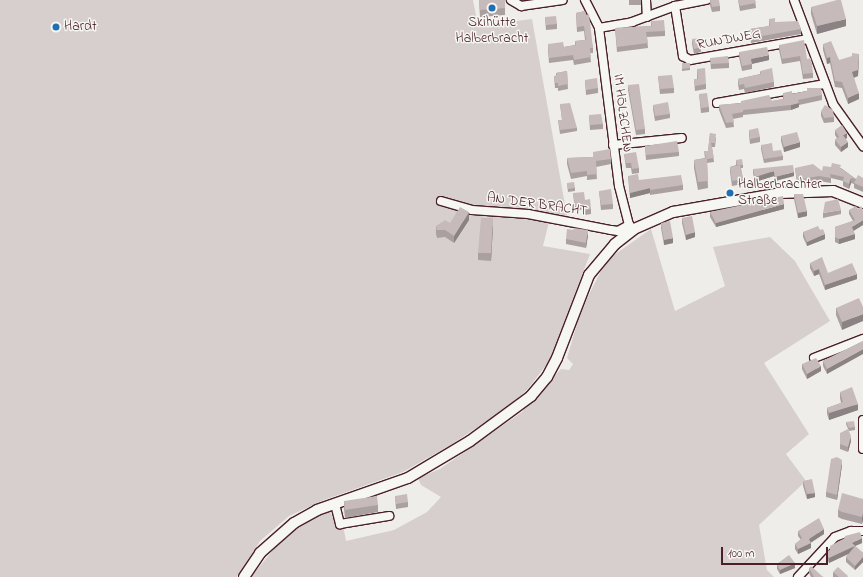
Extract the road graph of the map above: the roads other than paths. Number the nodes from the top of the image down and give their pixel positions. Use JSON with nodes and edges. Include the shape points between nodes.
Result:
{"nodes":[{"id":1,"x":511,"y":0,"type":"edge"},
{"id":2,"x":563,"y":0,"type":"edge"},
{"id":3,"x":585,"y":0,"type":"edge"},
{"id":4,"x":646,"y":0,"type":"edge"},
{"id":5,"x":706,"y":0,"type":"edge"},
{"id":6,"x":794,"y":0,"type":"edge"},
{"id":7,"x":675,"y":6,"type":"junction"},
{"id":8,"x":647,"y":17,"type":"junction"},
{"id":9,"x":598,"y":28,"type":"junction"},
{"id":10,"x":808,"y":39,"type":"junction"},
{"id":11,"x":825,"y":84,"type":"junction"},
{"id":12,"x":717,"y":103,"type":"dead end"},
{"id":13,"x":682,"y":138,"type":"dead end"},
{"id":14,"x":613,"y":145,"type":"junction"},
{"id":15,"x":863,"y":146,"type":"edge"},
{"id":16,"x":441,"y":201,"type":"dead end"},
{"id":17,"x":863,"y":203,"type":"edge"},
{"id":18,"x":631,"y":227,"type":"junction"},
{"id":19,"x":863,"y":339,"type":"edge"},
{"id":20,"x":814,"y":358,"type":"edge"},
{"id":21,"x":863,"y":420,"type":"edge"},
{"id":22,"x":863,"y":449,"type":"edge"},
{"id":23,"x":335,"y":504,"type":"junction"},
{"id":24,"x":389,"y":516,"type":"dead end"},
{"id":25,"x":863,"y":531,"type":"edge"},
{"id":26,"x":244,"y":577,"type":"edge"},
{"id":27,"x":798,"y":577,"type":"edge"}],
"edges":[{"from":1,"to":2,"type":"street","via":[[521,6]]},
{"from":3,"to":9,"type":"street","name":"IM HÖLZCHEN"},
{"from":4,"to":8,"type":"street"},
{"from":5,"to":7,"type":"street"},
{"from":6,"to":10,"type":"street"},
{"from":7,"to":8,"type":"street"},
{"from":7,"to":10,"type":"street","name":"RUNDWEG","via":[[683,56],[686,59]]},
{"from":8,"to":9,"type":"street"},
{"from":9,"to":14,"type":"street","name":"IM HÖLZCHEN"},
{"from":10,"to":11,"type":"street"},
{"from":11,"to":12,"type":"street"},
{"from":11,"to":15,"type":"street","via":[[833,104]]},
{"from":13,"to":14,"type":"street"},
{"from":14,"to":18,"type":"street","name":"IM HÖLZCHEN","via":[[619,186]]},
{"from":16,"to":18,"type":"street","name":"AN DER BRACHT","via":[[472,210],[528,214],[611,230]]},
{"from":17,"to":18,"type":"main road","via":[[833,191],[781,193],[672,212]]},
{"from":18,"to":23,"type":"main road","via":[[589,276],[558,358],[530,396],[470,441],[414,474],[388,487]]},
{"from":19,"to":20,"type":"street"},
{"from":21,"to":22,"type":"street"},
{"from":23,"to":24,"type":"street","via":[[340,524]]},
{"from":23,"to":26,"type":"main road","via":[[299,520],[271,542]]},
{"from":25,"to":27,"type":"street","via":[[851,531],[835,537]]}]}
